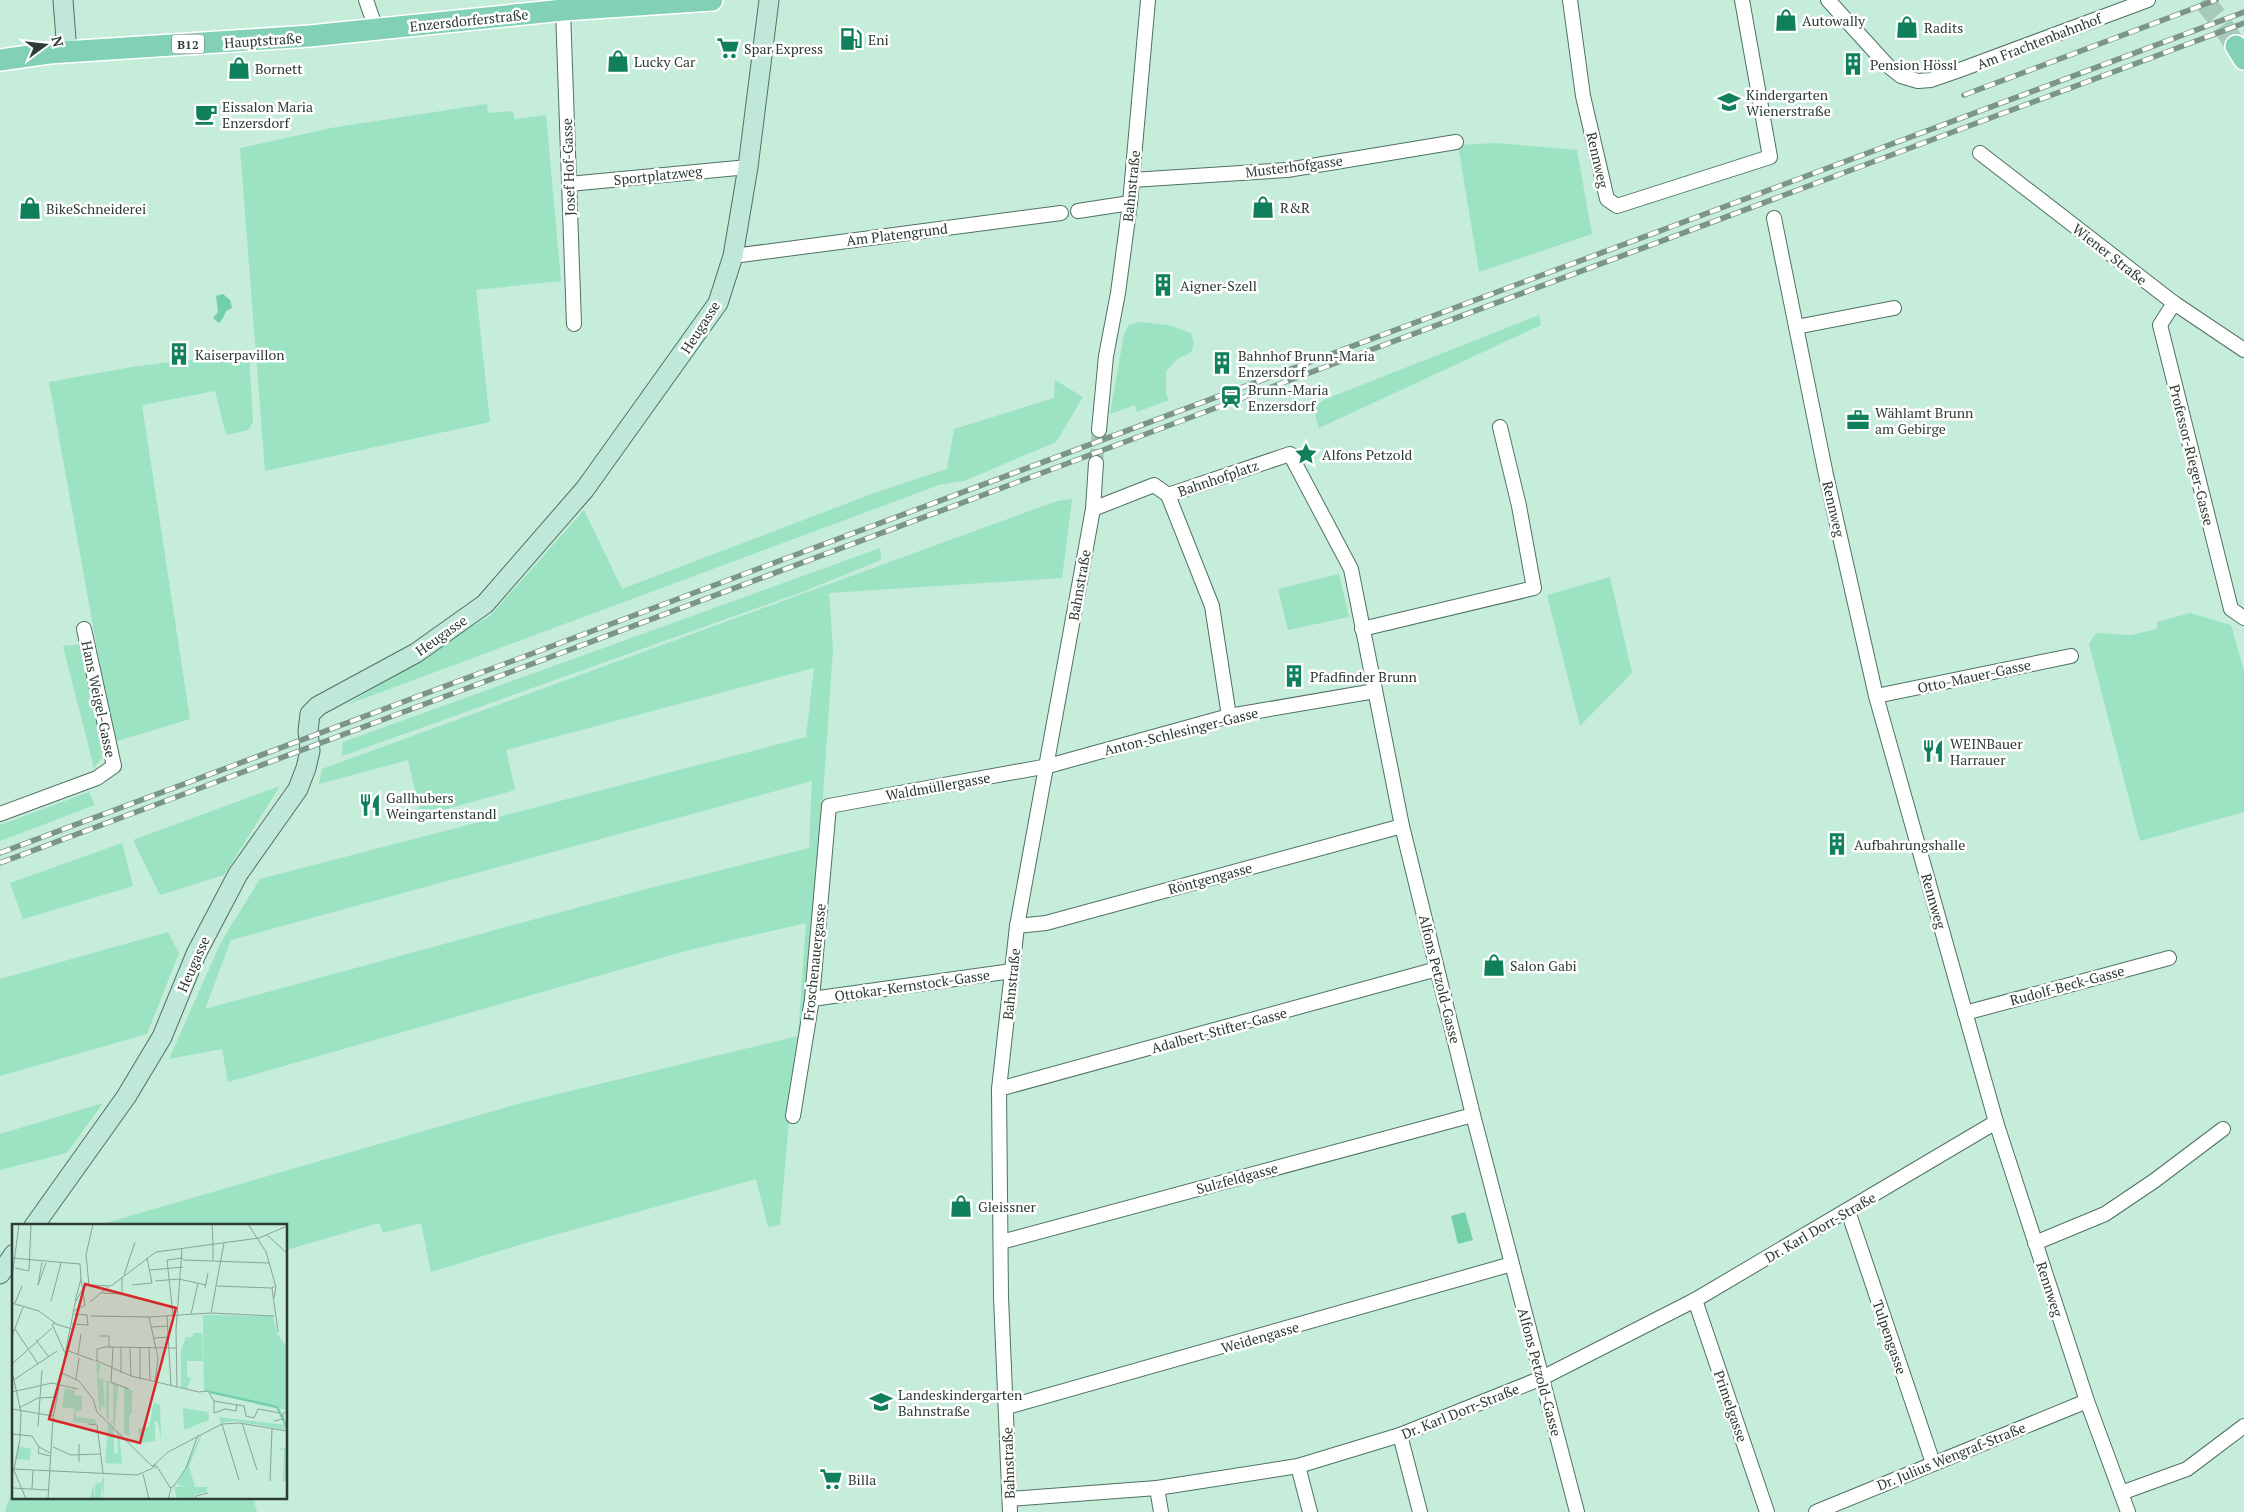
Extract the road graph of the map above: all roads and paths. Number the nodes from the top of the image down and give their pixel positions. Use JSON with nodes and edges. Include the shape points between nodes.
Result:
{"nodes":[{"id":1,"x":63,"y":0,"type":"edge"},
{"id":2,"x":366,"y":0,"type":"edge"},
{"id":3,"x":712,"y":0,"type":"edge"},
{"id":4,"x":769,"y":0,"type":"edge"},
{"id":5,"x":1148,"y":0,"type":"edge"},
{"id":6,"x":1570,"y":0,"type":"edge"},
{"id":7,"x":1742,"y":0,"type":"edge"},
{"id":8,"x":1828,"y":0,"type":"edge"},
{"id":9,"x":2148,"y":0,"type":"edge"},
{"id":10,"x":561,"y":5,"type":"edge"},
{"id":11,"x":376,"y":29,"type":"junction"},
{"id":12,"x":67,"y":52,"type":"junction"},
{"id":13,"x":0,"y":60,"type":"edge"},
{"id":14,"x":1456,"y":142,"type":"dead end"},
{"id":15,"x":1980,"y":153,"type":"dead end"},
{"id":16,"x":748,"y":166,"type":"junction"},
{"id":17,"x":1132,"y":180,"type":"junction"},
{"id":18,"x":569,"y":184,"type":"junction"},
{"id":19,"x":1130,"y":203,"type":"junction"},
{"id":20,"x":1078,"y":211,"type":"dead end"},
{"id":21,"x":1061,"y":213,"type":"dead end"},
{"id":22,"x":1774,"y":218,"type":"dead end"},
{"id":23,"x":733,"y":256,"type":"junction"},
{"id":24,"x":2174,"y":303,"type":"junction"},
{"id":25,"x":1894,"y":308,"type":"dead end"},
{"id":26,"x":574,"y":324,"type":"dead end"},
{"id":27,"x":1796,"y":327,"type":"junction"},
{"id":28,"x":2244,"y":350,"type":"edge"},
{"id":29,"x":1500,"y":427,"type":"dead end"},
{"id":30,"x":1099,"y":430,"type":"tunnel mouth"},
{"id":31,"x":1290,"y":454,"type":"joint"},
{"id":32,"x":1096,"y":463,"type":"tunnel mouth"},
{"id":33,"x":1168,"y":495,"type":"junction"},
{"id":34,"x":1093,"y":509,"type":"junction"},
{"id":35,"x":2244,"y":618,"type":"edge"},
{"id":36,"x":84,"y":629,"type":"dead end"},
{"id":37,"x":1362,"y":629,"type":"junction"},
{"id":38,"x":2071,"y":656,"type":"dead end"},
{"id":39,"x":1375,"y":691,"type":"junction"},
{"id":40,"x":1876,"y":696,"type":"junction"},
{"id":41,"x":1229,"y":716,"type":"junction"},
{"id":42,"x":1048,"y":766,"type":"junction"},
{"id":43,"x":829,"y":806,"type":"joint"},
{"id":44,"x":0,"y":814,"type":"edge"},
{"id":45,"x":1402,"y":826,"type":"junction"},
{"id":46,"x":1017,"y":926,"type":"junction"},
{"id":47,"x":2169,"y":958,"type":"dead end"},
{"id":48,"x":1438,"y":969,"type":"junction"},
{"id":49,"x":1012,"y":971,"type":"junction"},
{"id":50,"x":812,"y":999,"type":"junction"},
{"id":51,"x":1965,"y":1013,"type":"junction"},
{"id":52,"x":999,"y":1089,"type":"junction"},
{"id":53,"x":1473,"y":1115,"type":"junction"},
{"id":54,"x":793,"y":1116,"type":"dead end"},
{"id":55,"x":1996,"y":1122,"type":"junction"},
{"id":56,"x":2223,"y":1129,"type":"dead end"},
{"id":57,"x":1848,"y":1211,"type":"junction"},
{"id":58,"x":35,"y":1224,"type":"edge"},
{"id":59,"x":1001,"y":1242,"type":"junction"},
{"id":60,"x":2035,"y":1243,"type":"junction"},
{"id":61,"x":12,"y":1257,"type":"edge"},
{"id":62,"x":1512,"y":1264,"type":"junction"},
{"id":63,"x":0,"y":1274,"type":"edge"},
{"id":64,"x":1695,"y":1300,"type":"junction"},
{"id":65,"x":1542,"y":1378,"type":"junction"},
{"id":66,"x":2087,"y":1401,"type":"junction"},
{"id":67,"x":1007,"y":1408,"type":"junction"},
{"id":68,"x":2244,"y":1426,"type":"edge"},
{"id":69,"x":1400,"y":1436,"type":"junction"},
{"id":70,"x":1933,"y":1463,"type":"junction"},
{"id":71,"x":1298,"y":1466,"type":"junction"},
{"id":72,"x":1158,"y":1488,"type":"junction"},
{"id":73,"x":2121,"y":1493,"type":"junction"},
{"id":74,"x":1010,"y":1505,"type":"edge"},
{"id":75,"x":1161,"y":1512,"type":"edge"},
{"id":76,"x":1310,"y":1512,"type":"edge"},
{"id":77,"x":1420,"y":1512,"type":"edge"},
{"id":78,"x":1577,"y":1512,"type":"edge"},
{"id":79,"x":1767,"y":1512,"type":"edge"},
{"id":80,"x":1816,"y":1512,"type":"edge"},
{"id":81,"x":2128,"y":1512,"type":"edge"}],
"edges":[{"from":1,"to":12,"type":"street"},
{"from":2,"to":11,"type":"street"},
{"from":3,"to":10,"type":"main road","name":"Enzersdorferstraße","number":"B12"},
{"from":4,"to":16,"type":"street","name":"Heugasse"},
{"from":5,"to":17,"type":"street","name":"Bahnstraße"},
{"from":6,"to":7,"type":"street","name":"Rennweg","via":[[1583,96],[1607,199],[1617,206],[1770,157]]},
{"from":8,"to":9,"type":"street","name":"Am Frachtenbahnhof","via":[[1887,65],[1901,76],[1918,81],[1931,80]]},
{"from":10,"to":11,"type":"main road","name":"Enzersdorferstraße","number":"B12"},
{"from":10,"to":18,"type":"street","name":"Josef Hof-Gasse"},
{"from":11,"to":12,"type":"main road","name":"Hauptstraße","number":"B12"},
{"from":12,"to":13,"type":"main road","name":"Hauptstraße","number":"B12"},
{"from":14,"to":17,"type":"street","name":"Musterhofgasse","via":[[1287,170]]},
{"from":15,"to":24,"type":"street","name":"Wiener Straße"},
{"from":16,"to":18,"type":"street","name":"Sportplatzweg"},
{"from":16,"to":23,"type":"street","name":"Heugasse"},
{"from":17,"to":19,"type":"street","name":"Bahnstraße"},
{"from":18,"to":26,"type":"street","name":"Josef Hof-Gasse"},
{"from":19,"to":20,"type":"street"},
{"from":19,"to":30,"type":"street","name":"Bahnstraße","via":[[1106,356]]},
{"from":21,"to":23,"type":"street","name":"Am Platengrund"},
{"from":22,"to":27,"type":"street","name":"Rennweg"},
{"from":23,"to":58,"type":"street","name":"Heugasse","via":[[718,303],[658,388],[585,489],[484,604],[416,653],[318,706],[310,714],[310,751],[298,789],[238,874],[196,954],[162,1037],[126,1097]]},
{"from":24,"to":28,"type":"street","name":"Wiener Straße"},
{"from":24,"to":35,"type":"street","name":"Professor-Rieger-Gasse","via":[[2160,325],[2231,609]]},
{"from":25,"to":27,"type":"street"},
{"from":27,"to":40,"type":"street","name":"Rennweg"},
{"from":29,"to":37,"type":"street","via":[[1534,588]]},
{"from":31,"to":33,"type":"street","name":"Bahnhofplatz"},
{"from":31,"to":37,"type":"street","name":"Alfons Petzold-Gasse","via":[[1351,569]]},
{"from":32,"to":34,"type":"street","name":"Bahnstraße"},
{"from":33,"to":34,"type":"street","name":"Bahnhofplatz","via":[[1154,485]]},
{"from":33,"to":41,"type":"street","via":[[1212,606]]},
{"from":34,"to":42,"type":"street","name":"Bahnstraße"},
{"from":36,"to":44,"type":"street","name":"Hans Weigel-Gasse","via":[[114,766],[97,778]]},
{"from":37,"to":39,"type":"street","name":"Alfons Petzold-Gasse"},
{"from":38,"to":40,"type":"street","name":"Otto-Mauer-Gasse"},
{"from":39,"to":41,"type":"street","name":"Anton-Schlesinger-Gasse"},
{"from":39,"to":45,"type":"street","name":"Alfons Petzold-Gasse"},
{"from":40,"to":51,"type":"street","name":"Rennweg"},
{"from":41,"to":42,"type":"street","name":"Anton-Schlesinger-Gasse"},
{"from":42,"to":43,"type":"street","name":"Waldmüllergasse"},
{"from":42,"to":46,"type":"street","name":"Bahnstraße"},
{"from":43,"to":50,"type":"street","name":"Froschenauergasse"},
{"from":45,"to":46,"type":"street","name":"Röntgengasse","via":[[1046,923]]},
{"from":45,"to":48,"type":"street","name":"Alfons Petzold-Gasse"},
{"from":46,"to":49,"type":"street","name":"Bahnstraße"},
{"from":47,"to":51,"type":"street","name":"Rudolf-Beck-Gasse"},
{"from":48,"to":52,"type":"street","name":"Adalbert-Stifter-Gasse"},
{"from":48,"to":53,"type":"street","name":"Alfons Petzold-Gasse"},
{"from":49,"to":50,"type":"street","name":"Ottokar-Kernstock-Gasse"},
{"from":49,"to":52,"type":"street","name":"Bahnstraße"},
{"from":50,"to":54,"type":"street","name":"Froschenauergasse"},
{"from":51,"to":55,"type":"street","name":"Rennweg"},
{"from":52,"to":59,"type":"street","name":"Bahnstraße"},
{"from":53,"to":59,"type":"street","name":"Sulzfeldgasse"},
{"from":53,"to":62,"type":"street","name":"Alfons Petzold-Gasse"},
{"from":55,"to":57,"type":"street","name":"Dr. Karl Dorr-Straße"},
{"from":55,"to":60,"type":"street","name":"Rennweg"},
{"from":56,"to":60,"type":"street","via":[[2105,1214]]},
{"from":57,"to":64,"type":"street","name":"Dr. Karl Dorr-Straße"},
{"from":57,"to":70,"type":"street","name":"Tulpengasse"},
{"from":59,"to":67,"type":"street","name":"Bahnstraße"},
{"from":60,"to":66,"type":"street","name":"Rennweg"},
{"from":61,"to":63,"type":"street"},
{"from":62,"to":65,"type":"street","name":"Alfons Petzold-Gasse"},
{"from":62,"to":67,"type":"street","name":"Weidengasse"},
{"from":64,"to":65,"type":"street","name":"Dr. Karl Dorr-Straße"},
{"from":64,"to":79,"type":"street","name":"Primelgasse"},
{"from":65,"to":69,"type":"street","name":"Dr. Karl Dorr-Straße"},
{"from":65,"to":78,"type":"street","name":"Alfons Petzold-Gasse"},
{"from":66,"to":70,"type":"street","name":"Dr. Julius Wengraf-Straße"},
{"from":66,"to":73,"type":"street","name":"Rennweg"},
{"from":67,"to":74,"type":"street","name":"Bahnstraße"},
{"from":68,"to":73,"type":"street","via":[[2187,1469]]},
{"from":69,"to":71,"type":"street","name":"Dr. Karl Dorr-Straße"},
{"from":69,"to":77,"type":"street"},
{"from":70,"to":80,"type":"street","name":"Dr. Julius Wengraf-Straße"},
{"from":71,"to":72,"type":"street","name":"Dr. Karl Dorr-Straße"},
{"from":71,"to":76,"type":"street"},
{"from":72,"to":74,"type":"street","name":"Dr. Karl Dorr-Straße"},
{"from":72,"to":75,"type":"street"},
{"from":73,"to":81,"type":"street","name":"Rennweg"}]}
